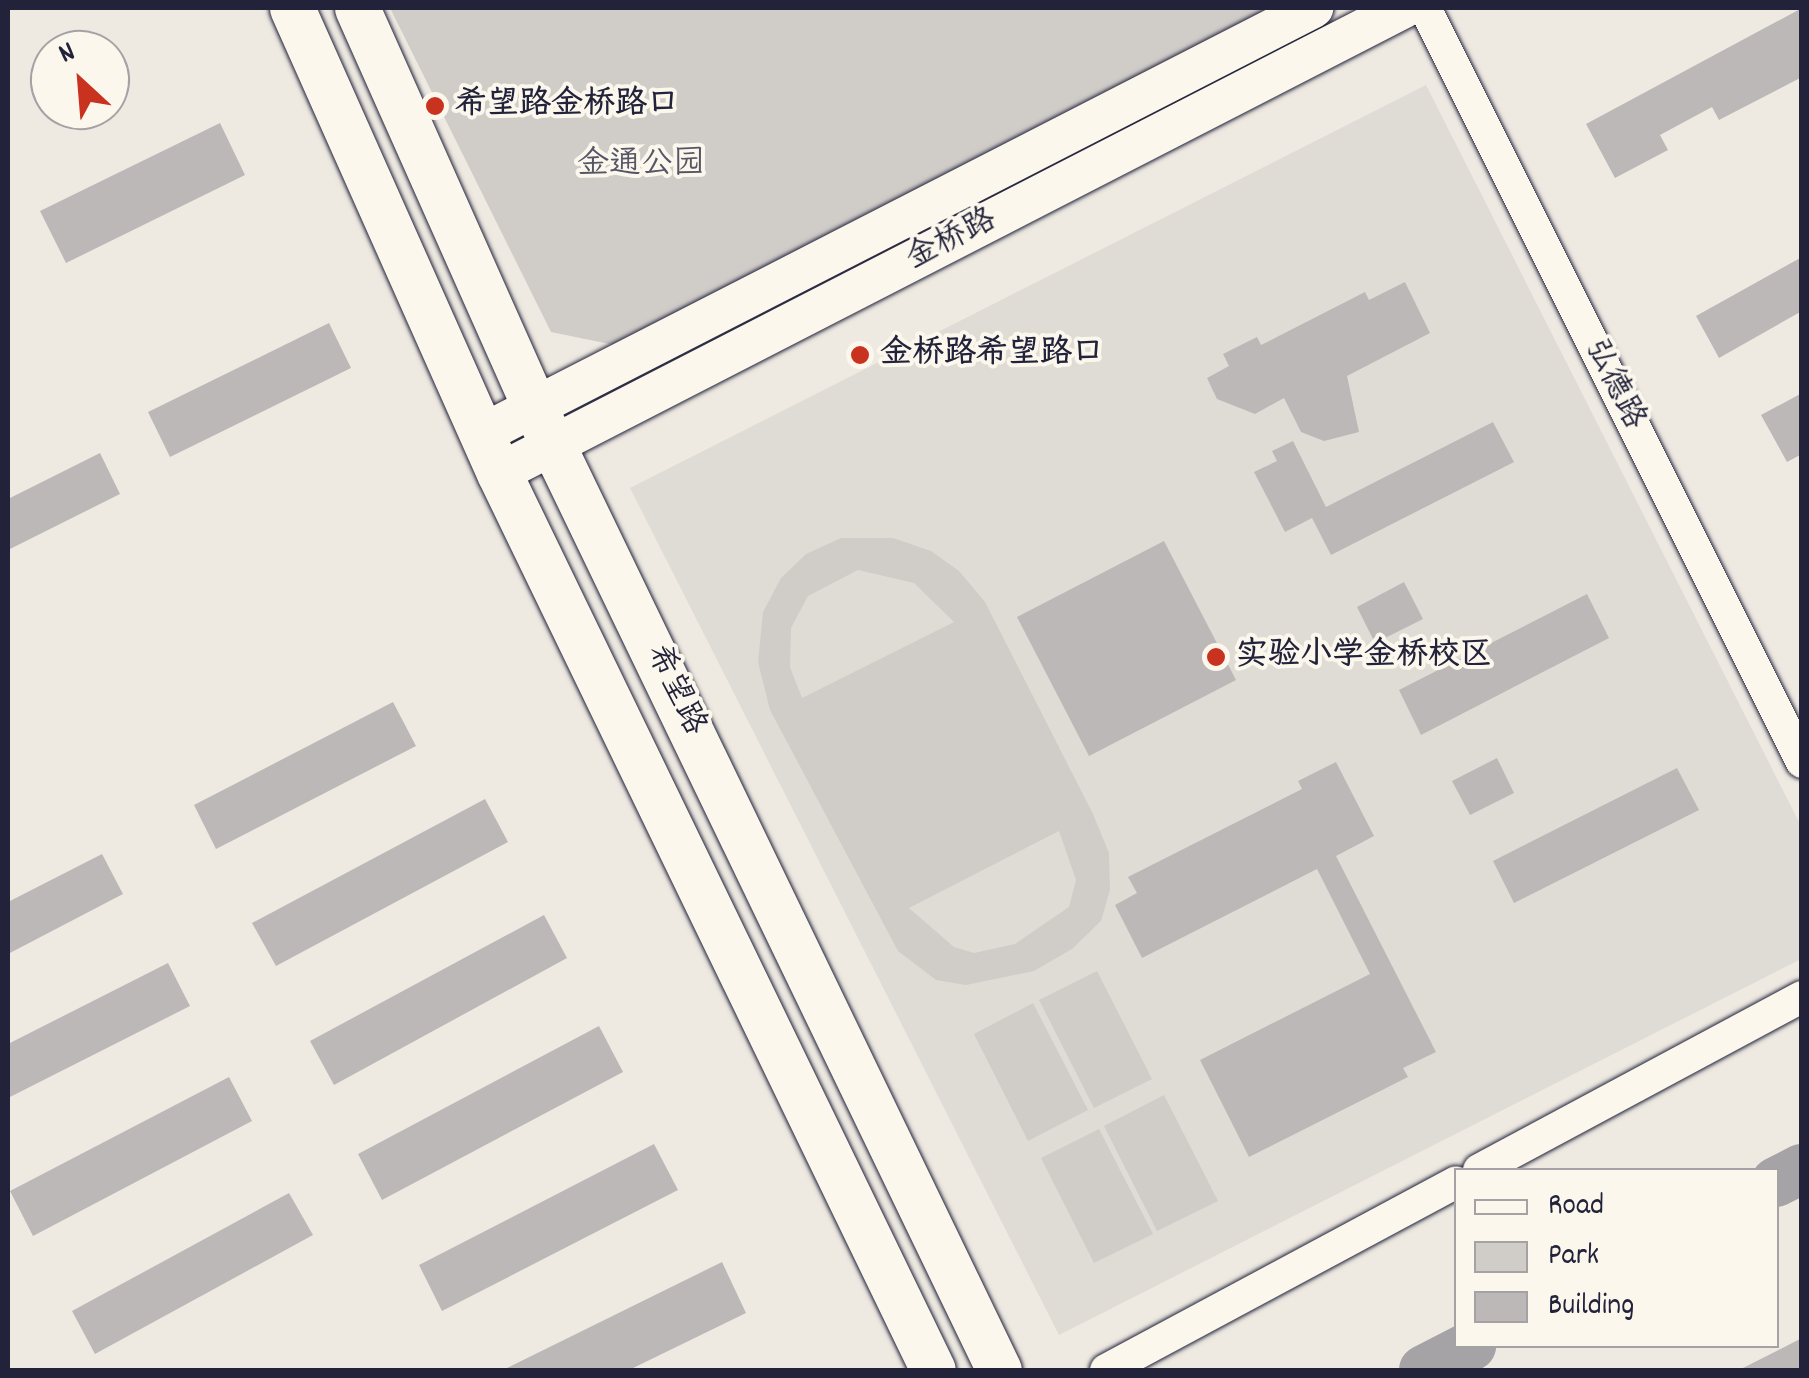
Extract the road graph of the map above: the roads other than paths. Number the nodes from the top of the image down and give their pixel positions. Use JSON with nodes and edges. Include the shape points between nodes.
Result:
{"nodes":[{"id":1,"x":292,"y":8,"type":"edge"},
{"id":2,"x":357,"y":8,"type":"edge"},
{"id":3,"x":1312,"y":8,"type":"edge"},
{"id":4,"x":1404,"y":8,"type":"edge"},
{"id":5,"x":1425,"y":8,"type":"edge"},
{"id":6,"x":534,"y":406,"type":"junction"},
{"id":7,"x":556,"y":445,"type":"junction"},
{"id":8,"x":491,"y":453,"type":"junction"},
{"id":9,"x":1802,"y":762,"type":"edge"},
{"id":10,"x":1802,"y":998,"type":"edge"},
{"id":11,"x":1483,"y":1168,"type":"edge"},
{"id":12,"x":1454,"y":1183,"type":"edge"},
{"id":13,"x":933,"y":1370,"type":"edge"},
{"id":14,"x":999,"y":1370,"type":"edge"},
{"id":15,"x":1106,"y":1370,"type":"edge"}],
"edges":[{"from":1,"to":8,"type":"main road","name":"希望路"},
{"from":2,"to":6,"type":"main road","name":"希望路"},
{"from":3,"to":6,"type":"street","name":"金桥路"},
{"from":4,"to":7,"type":"street","name":"金桥路"},
{"from":5,"to":9,"type":"street","name":"弘德路"},
{"from":6,"to":7,"type":"main road","name":"希望路"},
{"from":6,"to":8,"type":"street","name":"金桥路"},
{"from":7,"to":8,"type":"street","name":"金桥路"},
{"from":7,"to":14,"type":"main road","name":"希望路"},
{"from":8,"to":13,"type":"main road","name":"希望路"},
{"from":10,"to":11,"type":"street"},
{"from":12,"to":15,"type":"street"}]}
